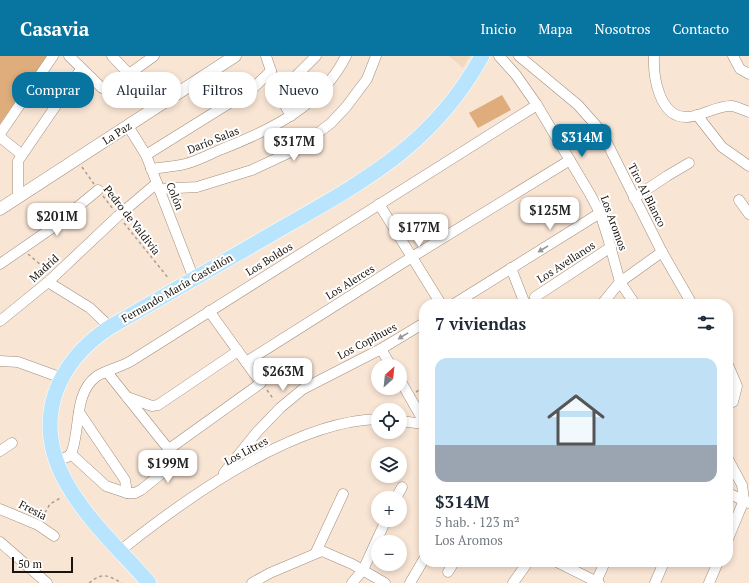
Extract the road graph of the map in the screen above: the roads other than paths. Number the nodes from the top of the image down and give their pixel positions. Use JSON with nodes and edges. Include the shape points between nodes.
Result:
{"nodes":[{"id":1,"x":53,"y":56,"type":"edge"},
{"id":2,"x":69,"y":56,"type":"edge"},
{"id":3,"x":154,"y":56,"type":"edge"},
{"id":4,"x":235,"y":56,"type":"edge"},
{"id":5,"x":266,"y":56,"type":"edge"},
{"id":6,"x":316,"y":56,"type":"edge"},
{"id":7,"x":346,"y":56,"type":"edge"},
{"id":8,"x":376,"y":56,"type":"edge"},
{"id":9,"x":482,"y":56,"type":"edge"},
{"id":10,"x":499,"y":56,"type":"edge"},
{"id":11,"x":519,"y":56,"type":"edge"},
{"id":12,"x":654,"y":56,"type":"edge"},
{"id":13,"x":733,"y":56,"type":"edge"},
{"id":14,"x":115,"y":57,"type":"edge"},
{"id":15,"x":81,"y":69,"type":"junction"},
{"id":16,"x":271,"y":71,"type":"joint"},
{"id":17,"x":300,"y":72,"type":"edge"},
{"id":18,"x":749,"y":74,"type":"edge"},
{"id":19,"x":102,"y":88,"type":"dead end"},
{"id":20,"x":537,"y":105,"type":"junction"},
{"id":21,"x":286,"y":108,"type":"edge"},
{"id":22,"x":749,"y":112,"type":"edge"},
{"id":23,"x":697,"y":115,"type":"junction"},
{"id":24,"x":291,"y":116,"type":"junction"},
{"id":25,"x":128,"y":126,"type":"junction"},
{"id":26,"x":0,"y":134,"type":"edge"},
{"id":27,"x":0,"y":137,"type":"edge"},
{"id":28,"x":22,"y":154,"type":"junction"},
{"id":29,"x":146,"y":155,"type":"junction"},
{"id":30,"x":570,"y":160,"type":"junction"},
{"id":31,"x":689,"y":164,"type":"dead end"},
{"id":32,"x":749,"y":166,"type":"edge"},
{"id":33,"x":151,"y":169,"type":"junction"},
{"id":34,"x":158,"y":186,"type":"junction"},
{"id":35,"x":98,"y":190,"type":"road end"},
{"id":36,"x":18,"y":197,"type":"junction"},
{"id":37,"x":634,"y":198,"type":"junction"},
{"id":38,"x":739,"y":200,"type":"dead end"},
{"id":39,"x":379,"y":204,"type":"junction"},
{"id":40,"x":0,"y":209,"type":"edge"},
{"id":41,"x":600,"y":213,"type":"junction"},
{"id":42,"x":749,"y":214,"type":"edge"},
{"id":43,"x":611,"y":247,"type":"junction"},
{"id":44,"x":662,"y":252,"type":"junction"},
{"id":45,"x":412,"y":257,"type":"junction"},
{"id":46,"x":0,"y":264,"type":"edge"},
{"id":47,"x":511,"y":268,"type":"junction"},
{"id":48,"x":51,"y":279,"type":"junction"},
{"id":49,"x":194,"y":279,"type":"junction"},
{"id":50,"x":620,"y":282,"type":"junction"},
{"id":51,"x":535,"y":297,"type":"dead end"},
{"id":52,"x":438,"y":299,"type":"edge"},
{"id":53,"x":462,"y":299,"type":"edge"},
{"id":54,"x":523,"y":299,"type":"edge"},
{"id":55,"x":606,"y":299,"type":"edge"},
{"id":56,"x":632,"y":299,"type":"edge"},
{"id":57,"x":689,"y":299,"type":"edge"},
{"id":58,"x":208,"y":311,"type":"junction"},
{"id":59,"x":0,"y":321,"type":"edge"},
{"id":60,"x":419,"y":326,"type":"edge"},
{"id":61,"x":110,"y":327,"type":"junction"},
{"id":62,"x":382,"y":349,"type":"junction"},
{"id":63,"x":238,"y":351,"type":"junction"},
{"id":64,"x":387,"y":359,"type":"edge"},
{"id":65,"x":0,"y":361,"type":"edge"},
{"id":66,"x":246,"y":362,"type":"junction"},
{"id":67,"x":107,"y":372,"type":"junction"},
{"id":68,"x":733,"y":377,"type":"edge"},
{"id":69,"x":62,"y":378,"type":"junction"},
{"id":70,"x":407,"y":393,"type":"edge"},
{"id":71,"x":127,"y":397,"type":"junction"},
{"id":72,"x":733,"y":402,"type":"dead end"},
{"id":73,"x":79,"y":412,"type":"junction"},
{"id":74,"x":419,"y":414,"type":"edge"},
{"id":75,"x":371,"y":420,"type":"edge"},
{"id":76,"x":407,"y":422,"type":"edge"},
{"id":77,"x":419,"y":423,"type":"edge"},
{"id":78,"x":12,"y":443,"type":"dead end"},
{"id":79,"x":169,"y":449,"type":"junction"},
{"id":80,"x":0,"y":451,"type":"edge"},
{"id":81,"x":71,"y":454,"type":"junction"},
{"id":82,"x":56,"y":461,"type":"junction"},
{"id":83,"x":733,"y":468,"type":"edge"},
{"id":84,"x":220,"y":480,"type":"junction"},
{"id":85,"x":402,"y":487,"type":"dead end"},
{"id":86,"x":400,"y":491,"type":"edge"},
{"id":87,"x":127,"y":493,"type":"junction"},
{"id":88,"x":343,"y":494,"type":"dead end"},
{"id":89,"x":733,"y":495,"type":"edge"},
{"id":90,"x":747,"y":502,"type":"edge"},
{"id":91,"x":0,"y":509,"type":"edge"},
{"id":92,"x":383,"y":527,"type":"edge"},
{"id":93,"x":733,"y":529,"type":"edge"},
{"id":94,"x":54,"y":536,"type":"dead end"},
{"id":95,"x":0,"y":542,"type":"edge"},
{"id":96,"x":121,"y":550,"type":"junction"},
{"id":97,"x":316,"y":552,"type":"junction"},
{"id":98,"x":419,"y":567,"type":"edge"},
{"id":99,"x":451,"y":567,"type":"edge"},
{"id":100,"x":524,"y":567,"type":"edge"},
{"id":101,"x":567,"y":567,"type":"edge"},
{"id":102,"x":603,"y":567,"type":"edge"},
{"id":103,"x":662,"y":567,"type":"edge"},
{"id":104,"x":716,"y":567,"type":"edge"},
{"id":105,"x":363,"y":570,"type":"junction"},
{"id":106,"x":448,"y":572,"type":"dead end"},
{"id":107,"x":598,"y":582,"type":"edge"},
{"id":108,"x":47,"y":583,"type":"edge"},
{"id":109,"x":149,"y":583,"type":"edge"},
{"id":110,"x":252,"y":583,"type":"edge"},
{"id":111,"x":352,"y":583,"type":"edge"},
{"id":112,"x":385,"y":583,"type":"edge"},
{"id":113,"x":410,"y":583,"type":"edge"},
{"id":114,"x":513,"y":583,"type":"edge"},
{"id":115,"x":655,"y":583,"type":"edge"},
{"id":116,"x":709,"y":583,"type":"edge"}],
"edges":[{"from":1,"to":26,"type":"street"},
{"from":2,"to":15,"type":"street"},
{"from":3,"to":14,"type":"street","via":[[129,74]]},
{"from":4,"to":25,"type":"street","name":"La Paz"},
{"from":5,"to":16,"type":"street"},
{"from":6,"to":17,"type":"street"},
{"from":7,"to":24,"type":"street","name":"Darío Salas","via":[[329,82]]},
{"from":8,"to":34,"type":"street","via":[[367,79],[346,107],[331,123],[297,149],[252,170],[197,187]]},
{"from":9,"to":49,"type":"main road","name":"Fernando María Castellón","via":[[464,86],[440,116],[400,155],[361,182]]},
{"from":10,"to":20,"type":"street","name":"Los Aromos"},
{"from":11,"to":37,"type":"street","name":"Tiro Al Blanco","via":[[578,105],[601,131]]},
{"from":12,"to":23,"type":"street","via":[[656,86],[665,105],[676,114],[686,117]]},
{"from":13,"to":18,"type":"street","via":[[740,69]]},
{"from":15,"to":19,"type":"street"},
{"from":15,"to":28,"type":"street"},
{"from":16,"to":29,"type":"street","via":[[252,88]]},
{"from":20,"to":30,"type":"street","name":"Los Aromos"},
{"from":20,"to":39,"type":"street","name":"Los Boldos"},
{"from":21,"to":24,"type":"street"},
{"from":22,"to":23,"type":"street","via":[[731,106]]},
{"from":23,"to":32,"type":"street","via":[[722,147]]},
{"from":24,"to":33,"type":"street","name":"Darío Salas","via":[[261,133],[185,164]]},
{"from":25,"to":29,"type":"street","name":"Colón"},
{"from":25,"to":36,"type":"street","name":"La Paz"},
{"from":27,"to":28,"type":"street"},
{"from":28,"to":36,"type":"street","via":[[18,161]]},
{"from":29,"to":33,"type":"street","name":"Colón"},
{"from":30,"to":41,"type":"street","name":"Los Aromos"},
{"from":30,"to":45,"type":"street","name":"Los Alerces"},
{"from":31,"to":37,"type":"street"},
{"from":33,"to":34,"type":"street","name":"Colón"},
{"from":34,"to":48,"type":"street","name":"Madrid","via":[[118,216]]},
{"from":34,"to":49,"type":"street","name":"Colón"},
{"from":35,"to":46,"type":"street","via":[[52,228]]},
{"from":36,"to":40,"type":"street","name":"La Paz"},
{"from":37,"to":44,"type":"street","name":"Tiro Al Blanco"},
{"from":38,"to":42,"type":"street"},
{"from":39,"to":45,"type":"street"},
{"from":39,"to":58,"type":"street","name":"Los Boldos"},
{"from":41,"to":43,"type":"street","name":"Los Aromos"},
{"from":41,"to":47,"type":"street","one_way":true},
{"from":43,"to":50,"type":"street","name":"Los Aromos"},
{"from":43,"to":51,"type":"street","name":"Los Avellanos"},
{"from":44,"to":50,"type":"street"},
{"from":44,"to":57,"type":"street","name":"Tiro Al Blanco"},
{"from":45,"to":52,"type":"street"},
{"from":45,"to":66,"type":"street","name":"Los Alerces"},
{"from":47,"to":53,"type":"street"},
{"from":47,"to":54,"type":"street"},
{"from":48,"to":59,"type":"street","name":"Madrid"},
{"from":48,"to":61,"type":"street","via":[[90,308]]},
{"from":49,"to":61,"type":"main road","name":"Fernando María Castellón"},
{"from":50,"to":55,"type":"street"},
{"from":50,"to":56,"type":"street","name":"Los Aromos"},
{"from":58,"to":63,"type":"street"},
{"from":58,"to":67,"type":"street","name":"Los Boldos","via":[[131,361]]},
{"from":60,"to":62,"type":"street","name":"Los Copihues","one_way":true},
{"from":61,"to":69,"type":"main road","name":"Fernando María Castellón","via":[[84,348],[70,363]]},
{"from":62,"to":64,"type":"street"},
{"from":62,"to":84,"type":"street","name":"Los Copihues","via":[[303,389],[257,432]]},
{"from":63,"to":66,"type":"street"},
{"from":63,"to":71,"type":"street","via":[[158,405],[152,406]]},
{"from":65,"to":69,"type":"street","via":[[18,362]]},
{"from":66,"to":79,"type":"street","via":[[261,382]]},
{"from":67,"to":71,"type":"street"},
{"from":67,"to":73,"type":"street","name":"Los Boldos","via":[[95,378],[88,386]]},
{"from":68,"to":72,"type":"street","via":[[737,386]]},
{"from":69,"to":82,"type":"main road","name":"Fernando María Castellón","via":[[52,405],[50,423],[51,443]]},
{"from":70,"to":74,"type":"street"},
{"from":71,"to":79,"type":"street"},
{"from":73,"to":81,"type":"street","name":"Los Boldos"},
{"from":73,"to":87,"type":"street","via":[[125,480]]},
{"from":75,"to":84,"type":"street","name":"Los Litres","via":[[316,432],[266,454]]},
{"from":76,"to":77,"type":"street"},
{"from":78,"to":80,"type":"street"},
{"from":79,"to":87,"type":"street","via":[[172,461],[168,470],[138,492]]},
{"from":81,"to":82,"type":"street"},
{"from":81,"to":87,"type":"street","via":[[106,486]]},
{"from":82,"to":96,"type":"main road","name":"Fernando María Castellón","via":[[70,491]]},
{"from":83,"to":90,"type":"street","via":[[742,484]]},
{"from":84,"to":96,"type":"street","name":"Los Litres","via":[[161,518]]},
{"from":85,"to":86,"type":"street"},
{"from":88,"to":97,"type":"street"},
{"from":89,"to":90,"type":"street"},
{"from":90,"to":93,"type":"street"},
{"from":91,"to":94,"type":"street","name":"Fresia","via":[[38,525]]},
{"from":92,"to":105,"type":"street"},
{"from":95,"to":108,"type":"street"},
{"from":96,"to":109,"type":"main road","name":"Fernando María Castellón"},
{"from":97,"to":105,"type":"street","via":[[329,553]]},
{"from":97,"to":110,"type":"street"},
{"from":98,"to":113,"type":"street"},
{"from":99,"to":106,"type":"street"},
{"from":100,"to":114,"type":"street"},
{"from":101,"to":107,"type":"street"},
{"from":102,"to":107,"type":"street"},
{"from":103,"to":115,"type":"street"},
{"from":104,"to":116,"type":"street"},
{"from":105,"to":111,"type":"street"},
{"from":105,"to":112,"type":"street"}]}
